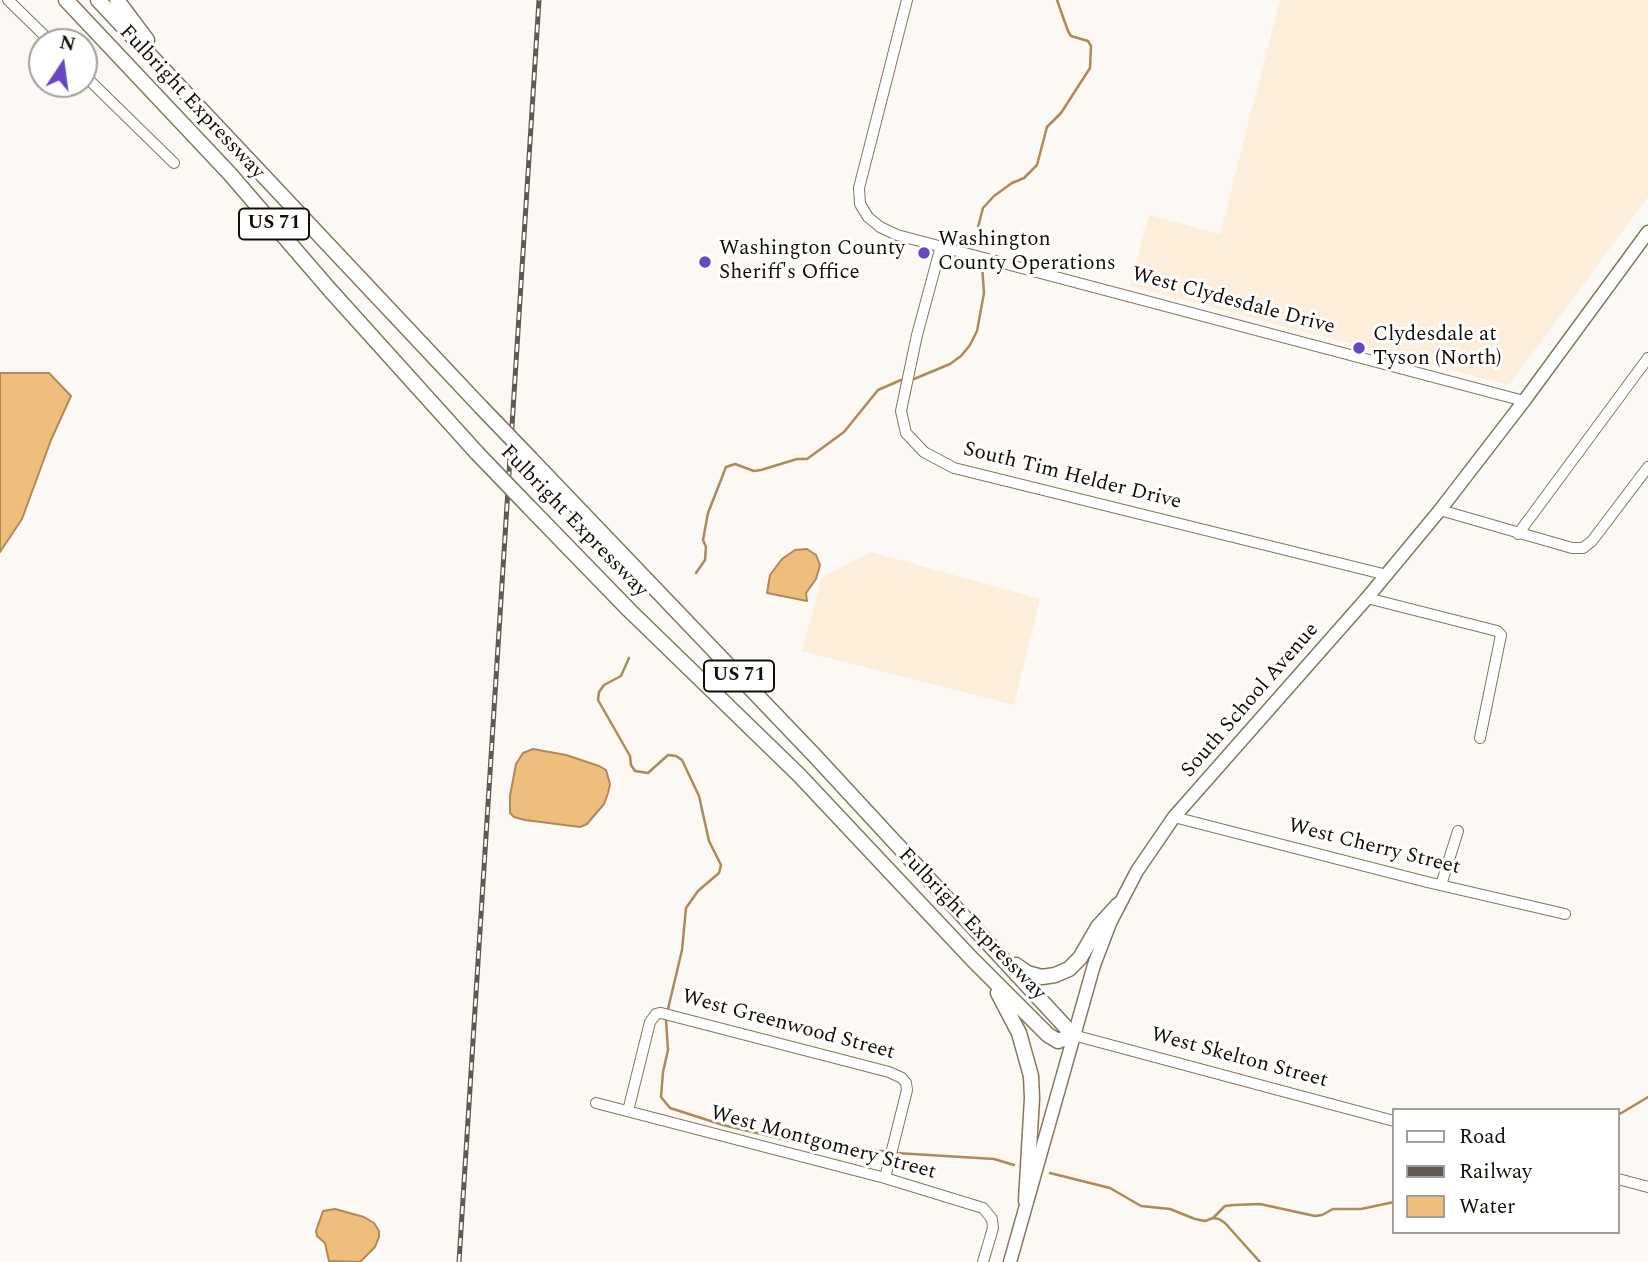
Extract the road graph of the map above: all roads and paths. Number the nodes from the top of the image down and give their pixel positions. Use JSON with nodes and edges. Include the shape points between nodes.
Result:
{"nodes":[{"id":1,"x":8,"y":0,"type":"edge"},
{"id":2,"x":66,"y":0,"type":"edge"},
{"id":3,"x":98,"y":0,"type":"edge"},
{"id":4,"x":117,"y":0,"type":"edge"},
{"id":5,"x":907,"y":0,"type":"edge"},
{"id":6,"x":37,"y":28,"type":"edge"},
{"id":7,"x":98,"y":89,"type":"edge"},
{"id":8,"x":190,"y":97,"type":"junction"},
{"id":9,"x":174,"y":163,"type":"dead end"},
{"id":10,"x":1648,"y":232,"type":"edge"},
{"id":11,"x":941,"y":246,"type":"junction"},
{"id":12,"x":1648,"y":358,"type":"edge"},
{"id":13,"x":1524,"y":401,"type":"junction"},
{"id":14,"x":1648,"y":467,"type":"edge"},
{"id":15,"x":1440,"y":510,"type":"junction"},
{"id":16,"x":1518,"y":534,"type":"junction"},
{"id":17,"x":1387,"y":575,"type":"junction"},
{"id":18,"x":1367,"y":598,"type":"junction"},
{"id":19,"x":1480,"y":738,"type":"dead end"},
{"id":20,"x":1174,"y":817,"type":"junction"},
{"id":21,"x":1458,"y":831,"type":"dead end"},
{"id":22,"x":1441,"y":885,"type":"junction"},
{"id":23,"x":945,"y":895,"type":"junction"},
{"id":24,"x":1118,"y":905,"type":"junction"},
{"id":25,"x":1565,"y":914,"type":"dead end"},
{"id":26,"x":972,"y":958,"type":"junction"},
{"id":27,"x":1073,"y":1035,"type":"junction"},
{"id":28,"x":596,"y":1103,"type":"dead end"},
{"id":29,"x":628,"y":1111,"type":"junction"},
{"id":30,"x":1392,"y":1120,"type":"edge"},
{"id":31,"x":885,"y":1178,"type":"junction"},
{"id":32,"x":1620,"y":1180,"type":"edge"},
{"id":33,"x":1648,"y":1187,"type":"edge"},
{"id":34,"x":1026,"y":1201,"type":"junction"},
{"id":35,"x":983,"y":1262,"type":"edge"},
{"id":36,"x":1010,"y":1262,"type":"edge"}],
"edges":[{"from":1,"to":6,"type":"street"},
{"from":2,"to":26,"type":"highway","name":"Fulbright Expressway","number":"US 71","bridge":true,"via":[[230,174],[477,453],[629,610],[799,775]]},
{"from":3,"to":8,"type":"highway","name":"Fulbright Expressway","number":"US 71"},
{"from":4,"to":8,"type":"highway"},
{"from":5,"to":11,"type":"street","name":"West Clydesdale Drive","via":[[862,171],[860,204],[880,227]]},
{"from":7,"to":9,"type":"street"},
{"from":8,"to":23,"type":"highway","name":"Fulbright Expressway","number":"US 71","bridge":true},
{"from":10,"to":13,"type":"main road","name":"South School Avenue"},
{"from":11,"to":13,"type":"street","name":"West Clydesdale Drive"},
{"from":11,"to":17,"type":"street","name":"South Tim Helder Drive","via":[[900,417],[905,433],[924,452],[954,468]]},
{"from":12,"to":16,"type":"street"},
{"from":13,"to":15,"type":"main road","name":"South School Avenue"},
{"from":14,"to":16,"type":"street","via":[[1583,548]]},
{"from":15,"to":16,"type":"street"},
{"from":15,"to":17,"type":"main road","name":"South School Avenue"},
{"from":17,"to":18,"type":"main road","name":"South School Avenue"},
{"from":18,"to":19,"type":"street","via":[[1501,635]]},
{"from":18,"to":20,"type":"main road","name":"South School Avenue"},
{"from":20,"to":22,"type":"street","name":"West Cherry Street"},
{"from":20,"to":24,"type":"main road","name":"South School Avenue"},
{"from":21,"to":22,"type":"street"},
{"from":22,"to":25,"type":"street","name":"West Cherry Street"},
{"from":23,"to":24,"type":"highway","via":[[1018,967],[1042,977],[1075,964]]},
{"from":23,"to":27,"type":"highway","number":"US 71"},
{"from":24,"to":27,"type":"main road","name":"South School Avenue"},
{"from":26,"to":27,"type":"highway","name":"Fulbright Expressway","via":[[1048,1035],[1058,1041]]},
{"from":26,"to":34,"type":"highway","via":[[1006,1006],[1029,1062],[1032,1098]]},
{"from":27,"to":30,"type":"street","name":"West Skelton Street"},
{"from":27,"to":34,"type":"main road","name":"South School Avenue"},
{"from":28,"to":29,"type":"street","name":"West Montgomery Street"},
{"from":29,"to":31,"type":"street","name":"West Montgomery Street"},
{"from":29,"to":31,"type":"street","name":"West Greenwood Street","via":[[650,1022],[656,1014],[665,1013],[902,1078],[907,1090]]},
{"from":31,"to":35,"type":"street","name":"West Montgomery Street","via":[[983,1208],[993,1228]]},
{"from":32,"to":33,"type":"street"},
{"from":34,"to":36,"type":"main road","name":"South School Avenue"}]}
